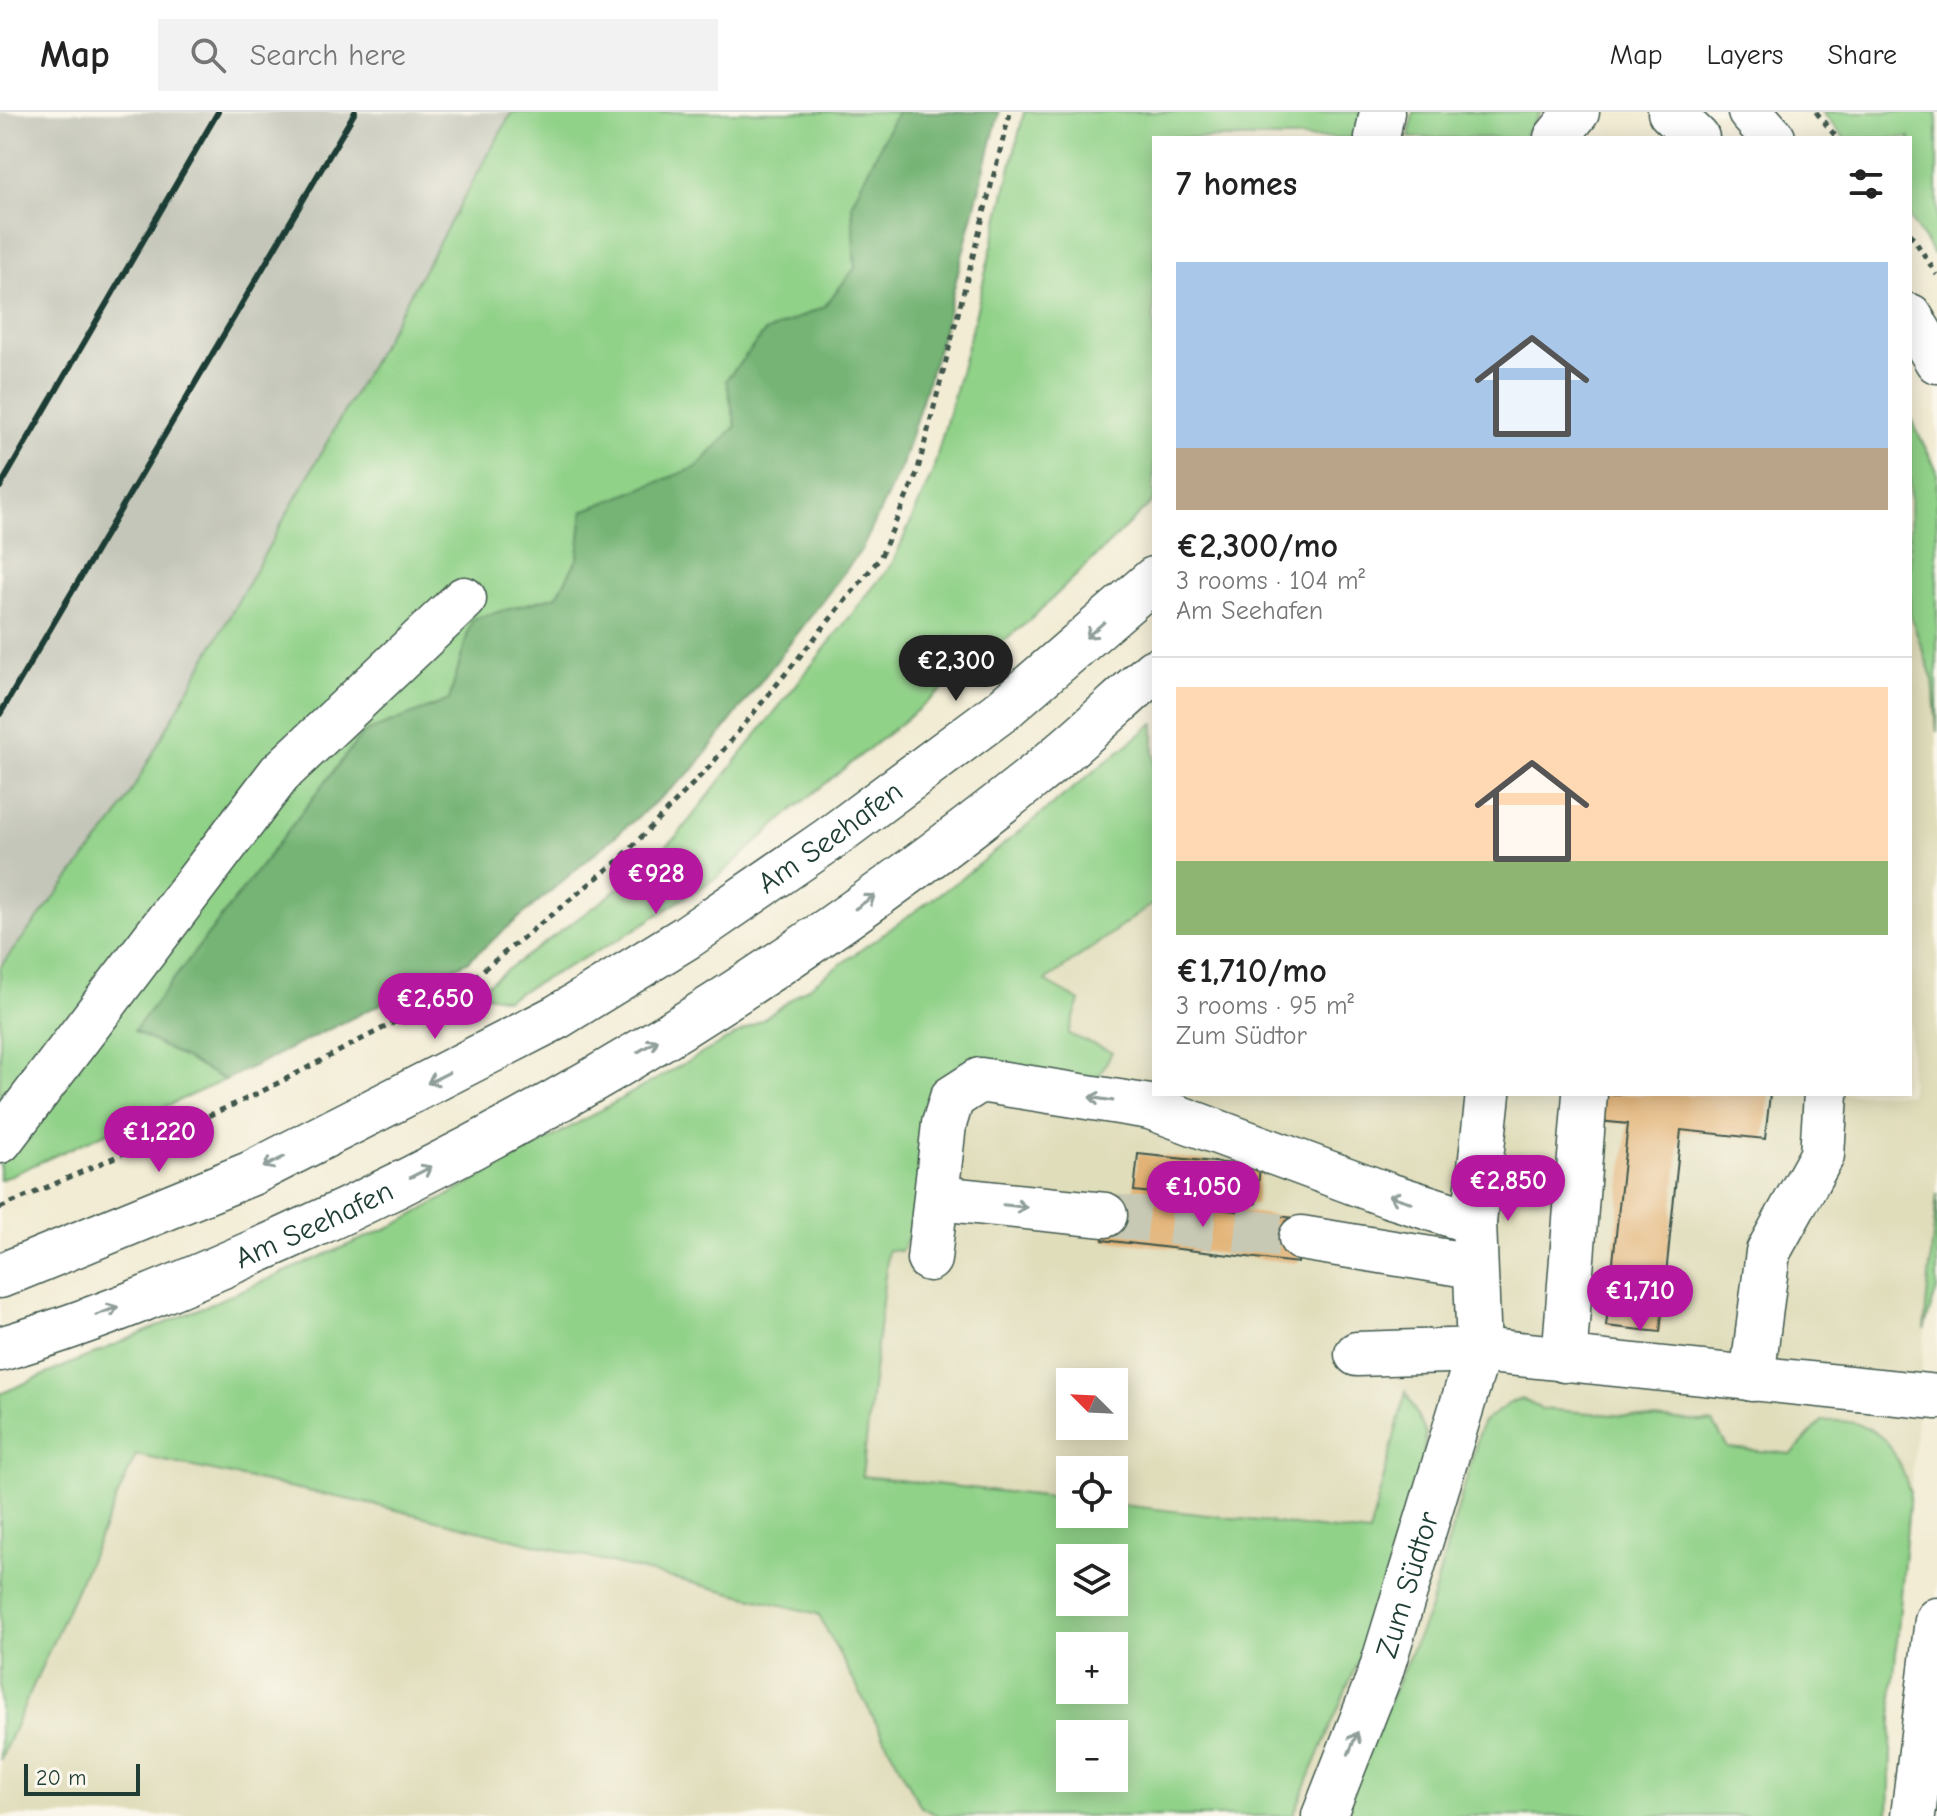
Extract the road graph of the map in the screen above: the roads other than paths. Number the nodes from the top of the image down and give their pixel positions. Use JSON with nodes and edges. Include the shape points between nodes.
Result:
{"nodes":[{"id":1,"x":1382,"y":112,"type":"edge"},
{"id":2,"x":1577,"y":112,"type":"edge"},
{"id":3,"x":1668,"y":112,"type":"edge"},
{"id":4,"x":1750,"y":112,"type":"edge"},
{"id":5,"x":1377,"y":136,"type":"edge"},
{"id":6,"x":1558,"y":136,"type":"edge"},
{"id":7,"x":1647,"y":136,"type":"edge"},
{"id":8,"x":1695,"y":136,"type":"edge"},
{"id":9,"x":1771,"y":136,"type":"edge"},
{"id":10,"x":1912,"y":319,"type":"edge"},
{"id":11,"x":1937,"y":361,"type":"edge"},
{"id":12,"x":1152,"y":581,"type":"edge"},
{"id":13,"x":464,"y":599,"type":"dead end"},
{"id":14,"x":1152,"y":673,"type":"edge"},
{"id":15,"x":1488,"y":1096,"type":"edge"},
{"id":16,"x":1585,"y":1096,"type":"edge"},
{"id":17,"x":1826,"y":1096,"type":"edge"},
{"id":18,"x":0,"y":1141,"type":"edge"},
{"id":19,"x":938,"y":1198,"type":"junction"},
{"id":20,"x":1105,"y":1215,"type":"tunnel mouth"},
{"id":21,"x":1474,"y":1222,"type":"junction"},
{"id":22,"x":1301,"y":1238,"type":"tunnel mouth"},
{"id":23,"x":929,"y":1259,"type":"dead end"},
{"id":24,"x":1473,"y":1266,"type":"junction"},
{"id":25,"x":0,"y":1276,"type":"edge"},
{"id":26,"x":11,"y":1349,"type":"edge"},
{"id":27,"x":1479,"y":1350,"type":"junction"},
{"id":28,"x":1357,"y":1354,"type":"dead end"},
{"id":29,"x":1564,"y":1360,"type":"junction"},
{"id":30,"x":1752,"y":1379,"type":"junction"},
{"id":31,"x":1937,"y":1397,"type":"edge"},
{"id":32,"x":1937,"y":1620,"type":"edge"},
{"id":33,"x":1324,"y":1816,"type":"edge"},
{"id":34,"x":1913,"y":1816,"type":"edge"}],
"edges":[{"from":1,"to":5,"type":"main road"},
{"from":2,"to":6,"type":"main road"},
{"from":3,"to":7,"type":"main road"},
{"from":3,"to":8,"type":"main road"},
{"from":4,"to":9,"type":"main road"},
{"from":10,"to":11,"type":"main road"},
{"from":12,"to":25,"type":"main road","name":"Am Seehafen","one_way":true,"via":[[1000,712],[828,840],[687,937],[557,1017],[252,1173]]},
{"from":13,"to":18,"type":"main road","via":[[280,773]]},
{"from":26,"to":14,"type":"main road","name":"Am Seehafen","one_way":true,"via":[[198,1277],[357,1206],[549,1105],[706,1011],[874,897],[1033,778]]},
{"from":15,"to":21,"type":"main road","name":"Zum Südtor"},
{"from":16,"to":29,"type":"main road"},
{"from":17,"to":30,"type":"main road","via":[[1822,1155],[1768,1252]]},
{"from":19,"to":20,"type":"main road","one_way":true},
{"from":21,"to":19,"type":"main road","one_way":true,"via":[[1150,1107],[980,1080],[952,1098],[944,1124]]},
{"from":19,"to":23,"type":"main road"},
{"from":21,"to":24,"type":"main road","name":"Zum Südtor"},
{"from":22,"to":24,"type":"main road"},
{"from":24,"to":27,"type":"main road","name":"Zum Südtor"},
{"from":27,"to":28,"type":"main road"},
{"from":27,"to":29,"type":"main road"},
{"from":33,"to":27,"type":"main road","name":"Zum Südtor","one_way":true,"via":[[1380,1674]]},
{"from":29,"to":30,"type":"main road"},
{"from":30,"to":31,"type":"main road"},
{"from":32,"to":34,"type":"main road"}]}
